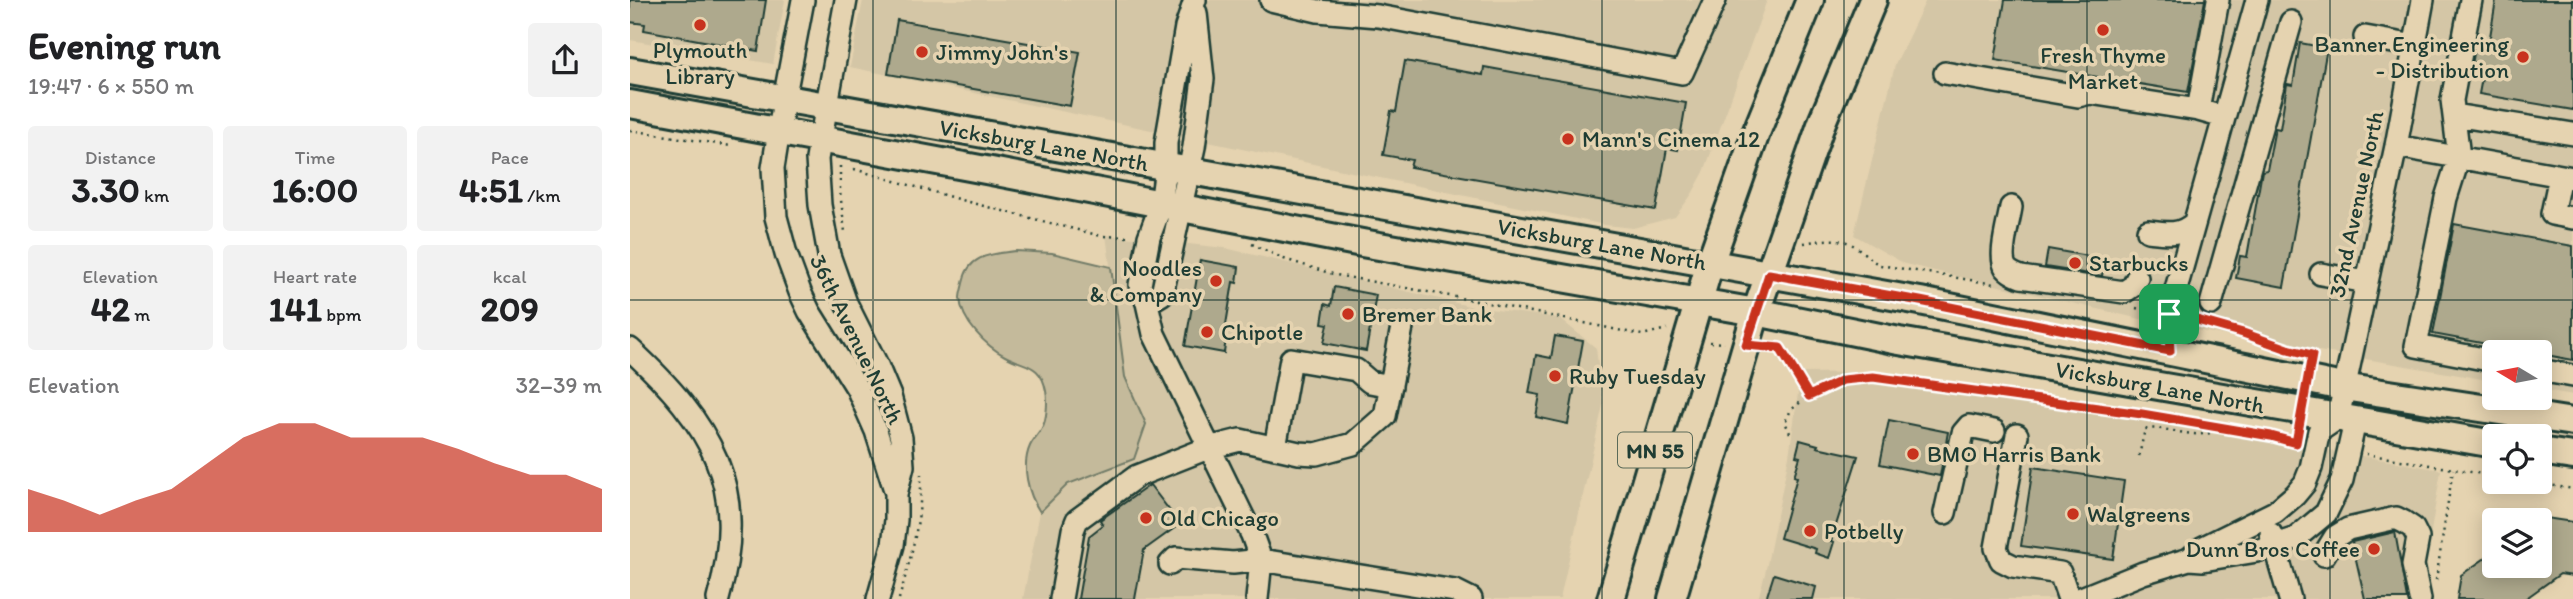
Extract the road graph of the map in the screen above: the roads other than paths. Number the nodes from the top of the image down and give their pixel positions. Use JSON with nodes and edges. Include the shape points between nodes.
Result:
{"nodes":[{"id":1,"x":803,"y":0,"type":"edge"},
{"id":2,"x":846,"y":0,"type":"edge"},
{"id":3,"x":1271,"y":0,"type":"edge"},
{"id":4,"x":1715,"y":0,"type":"edge"},
{"id":5,"x":1810,"y":0,"type":"edge"},
{"id":6,"x":1873,"y":0,"type":"edge"},
{"id":7,"x":2218,"y":0,"type":"edge"},
{"id":8,"x":2258,"y":0,"type":"edge"},
{"id":9,"x":2423,"y":0,"type":"edge"},
{"id":10,"x":2471,"y":0,"type":"edge"},
{"id":11,"x":1195,"y":2,"type":"edge"},
{"id":12,"x":2291,"y":22,"type":"dead end"},
{"id":13,"x":2365,"y":37,"type":"dead end"},
{"id":14,"x":2414,"y":47,"type":"junction"},
{"id":15,"x":630,"y":71,"type":"edge"},
{"id":16,"x":1945,"y":73,"type":"dead end"},
{"id":17,"x":784,"y":100,"type":"junction"},
{"id":18,"x":630,"y":104,"type":"edge"},
{"id":19,"x":826,"y":107,"type":"junction"},
{"id":20,"x":2198,"y":110,"type":"junction"},
{"id":21,"x":2454,"y":115,"type":"junction"},
{"id":22,"x":2223,"y":117,"type":"junction"},
{"id":23,"x":779,"y":131,"type":"junction"},
{"id":24,"x":2573,"y":134,"type":"edge"},
{"id":25,"x":821,"y":139,"type":"junction"},
{"id":26,"x":2396,"y":146,"type":"junction"},
{"id":27,"x":2459,"y":157,"type":"junction"},
{"id":28,"x":1177,"y":169,"type":"junction"},
{"id":29,"x":2566,"y":177,"type":"edge"},
{"id":30,"x":1171,"y":207,"type":"junction"},
{"id":31,"x":2011,"y":207,"type":"dead end"},
{"id":32,"x":2573,"y":218,"type":"edge"},
{"id":33,"x":2193,"y":224,"type":"junction"},
{"id":34,"x":2148,"y":231,"type":"dead end"},
{"id":35,"x":1710,"y":263,"type":"junction"},
{"id":36,"x":1769,"y":274,"type":"junction"},
{"id":37,"x":2321,"y":274,"type":"dead end"},
{"id":38,"x":2137,"y":278,"type":"dead end"},
{"id":39,"x":2367,"y":282,"type":"junction"},
{"id":40,"x":1699,"y":302,"type":"junction"},
{"id":41,"x":1147,"y":303,"type":"junction"},
{"id":42,"x":2211,"y":304,"type":"dead end"},
{"id":43,"x":1756,"y":312,"type":"junction"},
{"id":44,"x":1402,"y":327,"type":"dead end"},
{"id":45,"x":630,"y":349,"type":"edge"},
{"id":46,"x":2170,"y":351,"type":"junction"},
{"id":47,"x":2482,"y":359,"type":"edge"},
{"id":48,"x":2552,"y":372,"type":"edge"},
{"id":49,"x":2573,"y":376,"type":"edge"},
{"id":50,"x":1391,"y":386,"type":"junction"},
{"id":51,"x":2343,"y":387,"type":"junction"},
{"id":52,"x":2338,"y":418,"type":"junction"},
{"id":53,"x":2573,"y":422,"type":"edge"},
{"id":54,"x":1994,"y":431,"type":"dead end"},
{"id":55,"x":2017,"y":435,"type":"dead end"},
{"id":56,"x":2482,"y":442,"type":"edge"},
{"id":57,"x":1208,"y":448,"type":"junction"},
{"id":58,"x":1275,"y":448,"type":"junction"},
{"id":59,"x":2552,"y":453,"type":"edge"},
{"id":60,"x":2573,"y":456,"type":"edge"},
{"id":61,"x":896,"y":494,"type":"junction"},
{"id":62,"x":1945,"y":513,"type":"dead end"},
{"id":63,"x":2264,"y":517,"type":"junction"},
{"id":64,"x":2276,"y":544,"type":"junction"},
{"id":65,"x":2324,"y":555,"type":"dead end"},
{"id":66,"x":1261,"y":559,"type":"junction"},
{"id":67,"x":2189,"y":559,"type":"junction"},
{"id":68,"x":1170,"y":564,"type":"dead end"},
{"id":69,"x":2428,"y":593,"type":"edge"},
{"id":70,"x":719,"y":599,"type":"edge"},
{"id":71,"x":878,"y":599,"type":"edge"},
{"id":72,"x":1061,"y":599,"type":"edge"},
{"id":73,"x":1257,"y":599,"type":"edge"},
{"id":74,"x":1471,"y":599,"type":"edge"},
{"id":75,"x":1611,"y":599,"type":"edge"},
{"id":76,"x":1672,"y":599,"type":"edge"},
{"id":77,"x":2069,"y":599,"type":"edge"},
{"id":78,"x":2079,"y":599,"type":"edge"},
{"id":79,"x":2290,"y":599,"type":"edge"}],
"edges":[{"from":1,"to":17,"type":"street","name":"36th Avenue North"},
{"from":2,"to":19,"type":"street","name":"36th Avenue North"},
{"from":3,"to":4,"type":"street","via":[[1682,73]]},
{"from":5,"to":35,"type":"main road","number":"MN 55"},
{"from":6,"to":36,"type":"main road","number":"MN 55","via":[[1822,122]]},
{"from":7,"to":20,"type":"street"},
{"from":8,"to":22,"type":"street"},
{"from":9,"to":14,"type":"street","name":"32nd Avenue North"},
{"from":10,"to":21,"type":"street","via":[[2452,100]]},
{"from":11,"to":28,"type":"street","via":[[1186,27],[1167,142]]},
{"from":12,"to":42,"type":"street"},
{"from":13,"to":14,"type":"street"},
{"from":14,"to":26,"type":"street","name":"32nd Avenue North"},
{"from":15,"to":17,"type":"main road","name":"Vicksburg Lane North"},
{"from":16,"to":20,"type":"street","via":[[2078,96],[2090,93]]},
{"from":17,"to":19,"type":"main road","name":"Vicksburg Lane North"},
{"from":17,"to":23,"type":"street","name":"36th Avenue North"},
{"from":18,"to":23,"type":"main road","name":"Vicksburg Lane North"},
{"from":19,"to":25,"type":"street","name":"36th Avenue North"},
{"from":19,"to":28,"type":"main road","name":"Vicksburg Lane North"},
{"from":20,"to":22,"type":"street"},
{"from":21,"to":24,"type":"street"},
{"from":21,"to":27,"type":"street"},
{"from":22,"to":33,"type":"street"},
{"from":23,"to":25,"type":"main road","name":"Vicksburg Lane North"},
{"from":23,"to":61,"type":"street","name":"36th Avenue North","via":[[773,183],[786,254],[809,311],[866,406]]},
{"from":25,"to":30,"type":"main road","name":"Vicksburg Lane North"},
{"from":25,"to":61,"type":"street","name":"36th Avenue North","via":[[817,159],[829,255],[897,418],[903,466]]},
{"from":26,"to":27,"type":"street"},
{"from":26,"to":39,"type":"street","name":"32nd Avenue North"},
{"from":27,"to":29,"type":"street"},
{"from":27,"to":47,"type":"street","via":[[2446,198],[2416,346]]},
{"from":28,"to":30,"type":"street"},
{"from":28,"to":35,"type":"main road","name":"Vicksburg Lane North"},
{"from":29,"to":32,"type":"street","via":[[2552,215]]},
{"from":30,"to":40,"type":"main road","name":"Vicksburg Lane North"},
{"from":30,"to":41,"type":"street","via":[[1149,237],[1140,285]]},
{"from":30,"to":41,"type":"street","via":[[1163,294]]},
{"from":31,"to":38,"type":"street","via":[[2002,256],[2011,272],[2124,292]]},
{"from":33,"to":34,"type":"street","via":[[2174,234]]},
{"from":33,"to":46,"type":"street","via":[[2169,314]]},
{"from":35,"to":36,"type":"main road","name":"Vicksburg Lane North"},
{"from":35,"to":40,"type":"main road","number":"MN 55"},
{"from":36,"to":43,"type":"main road","number":"MN 55"},
{"from":36,"to":46,"type":"main road","name":"Vicksburg Lane North"},
{"from":37,"to":39,"type":"street"},
{"from":39,"to":51,"type":"street","name":"32nd Avenue North"},
{"from":40,"to":43,"type":"main road","name":"Vicksburg Lane North"},
{"from":40,"to":75,"type":"main road","number":"MN 55"},
{"from":41,"to":57,"type":"street","via":[[1154,334]]},
{"from":43,"to":52,"type":"main road","name":"Vicksburg Lane North"},
{"from":43,"to":76,"type":"main road","number":"MN 55"},
{"from":44,"to":50,"type":"street"},
{"from":45,"to":70,"type":"street","via":[[687,406],[708,438],[722,473],[729,548]]},
{"from":46,"to":51,"type":"main road","name":"Vicksburg Lane North"},
{"from":48,"to":49,"type":"street"},
{"from":50,"to":58,"type":"street","via":[[1385,416],[1353,444],[1316,454]]},
{"from":50,"to":58,"type":"street","via":[[1370,382],[1356,370],[1290,359]]},
{"from":51,"to":52,"type":"street","name":"32nd Avenue North"},
{"from":51,"to":53,"type":"main road","name":"Vicksburg Lane North"},
{"from":52,"to":56,"type":"main road","name":"Vicksburg Lane North"},
{"from":52,"to":63,"type":"street","via":[[2305,444],[2311,468],[2305,483]]},
{"from":52,"to":64,"type":"street","via":[[2354,426],[2342,480],[2326,513],[2296,538]]},
{"from":54,"to":62,"type":"street","via":[[1969,426],[1963,433]]},
{"from":55,"to":77,"type":"street","via":[[1996,548],[2001,560],[2013,566],[2060,573]]},
{"from":57,"to":58,"type":"street","via":[[1240,440]]},
{"from":57,"to":66,"type":"street"},
{"from":57,"to":72,"type":"street","via":[[1137,476],[1083,513],[1073,530]]},
{"from":59,"to":60,"type":"main road"},
{"from":61,"to":71,"type":"street","name":"36th Avenue North","via":[[892,545]]},
{"from":63,"to":64,"type":"street"},
{"from":63,"to":67,"type":"street"},
{"from":64,"to":67,"type":"street","via":[[2257,551]]},
{"from":64,"to":79,"type":"street"},
{"from":65,"to":69,"type":"street","via":[[2335,537],[2348,529],[2396,518],[2413,528],[2418,538],[2413,565]]},
{"from":66,"to":68,"type":"street","via":[[1233,564],[1176,558]]},
{"from":66,"to":73,"type":"street"},
{"from":66,"to":74,"type":"street","via":[[1455,591]]},
{"from":67,"to":78,"type":"street"}]}
